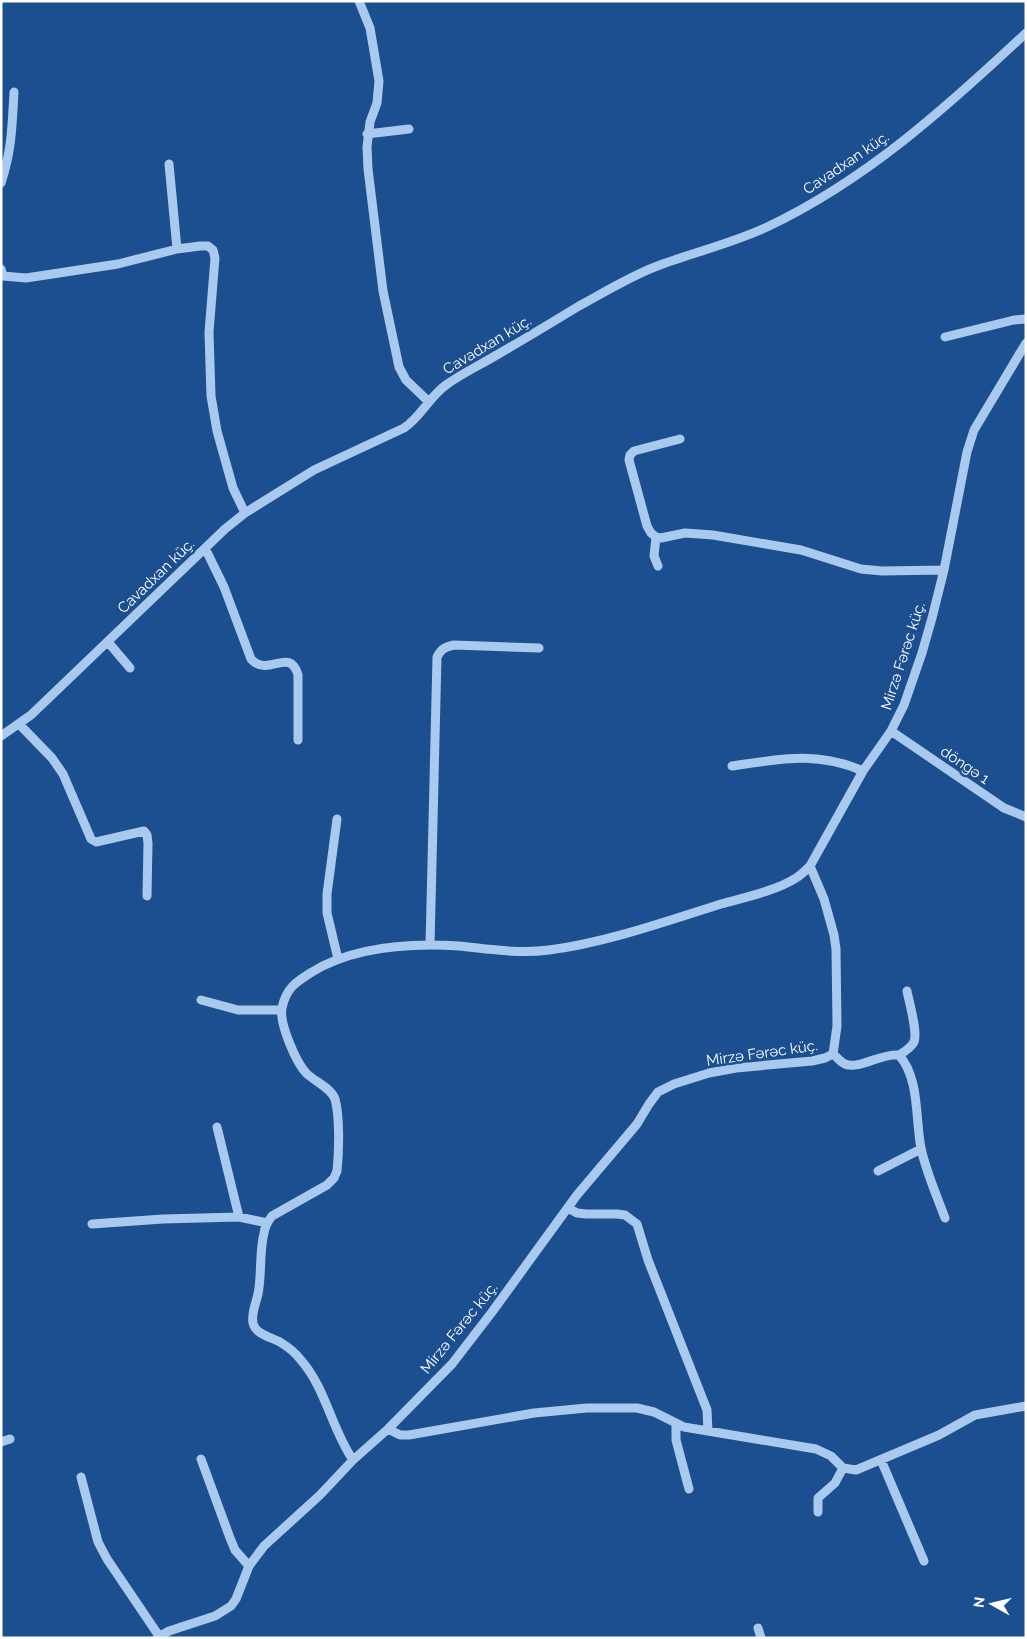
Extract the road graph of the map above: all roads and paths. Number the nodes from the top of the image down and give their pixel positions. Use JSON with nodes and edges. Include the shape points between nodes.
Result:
{"nodes":[{"id":1,"x":359,"y":1,"type":"edge"},
{"id":2,"x":1026,"y":34,"type":"edge"},
{"id":3,"x":14,"y":92,"type":"dead end"},
{"id":4,"x":409,"y":128,"type":"dead end"},
{"id":5,"x":367,"y":134,"type":"junction"},
{"id":6,"x":169,"y":164,"type":"dead end"},
{"id":7,"x":1,"y":183,"type":"edge"},
{"id":8,"x":177,"y":249,"type":"junction"},
{"id":9,"x":2,"y":275,"type":"edge"},
{"id":10,"x":1026,"y":319,"type":"edge"},
{"id":11,"x":946,"y":337,"type":"dead end"},
{"id":12,"x":1026,"y":343,"type":"edge"},
{"id":13,"x":429,"y":402,"type":"junction"},
{"id":14,"x":680,"y":439,"type":"dead end"},
{"id":15,"x":245,"y":512,"type":"junction"},
{"id":16,"x":656,"y":537,"type":"junction"},
{"id":17,"x":205,"y":548,"type":"junction"},
{"id":18,"x":658,"y":566,"type":"dead end"},
{"id":19,"x":944,"y":570,"type":"junction"},
{"id":20,"x":108,"y":642,"type":"junction"},
{"id":21,"x":539,"y":648,"type":"dead end"},
{"id":22,"x":130,"y":668,"type":"dead end"},
{"id":23,"x":19,"y":724,"type":"junction"},
{"id":24,"x":890,"y":731,"type":"junction"},
{"id":25,"x":1,"y":736,"type":"edge"},
{"id":26,"x":298,"y":740,"type":"dead end"},
{"id":27,"x":732,"y":766,"type":"dead end"},
{"id":28,"x":864,"y":771,"type":"junction"},
{"id":29,"x":1026,"y":817,"type":"edge"},
{"id":30,"x":337,"y":819,"type":"dead end"},
{"id":31,"x":810,"y":866,"type":"junction"},
{"id":32,"x":147,"y":896,"type":"dead end"},
{"id":33,"x":430,"y":945,"type":"junction"},
{"id":34,"x":338,"y":959,"type":"junction"},
{"id":35,"x":907,"y":991,"type":"dead end"},
{"id":36,"x":201,"y":1000,"type":"dead end"},
{"id":37,"x":281,"y":1010,"type":"junction"},
{"id":38,"x":833,"y":1054,"type":"junction"},
{"id":39,"x":899,"y":1055,"type":"junction"},
{"id":40,"x":217,"y":1127,"type":"dead end"},
{"id":41,"x":921,"y":1148,"type":"junction"},
{"id":42,"x":878,"y":1171,"type":"dead end"},
{"id":43,"x":568,"y":1208,"type":"junction"},
{"id":44,"x":239,"y":1217,"type":"junction"},
{"id":45,"x":945,"y":1218,"type":"dead end"},
{"id":46,"x":267,"y":1223,"type":"junction"},
{"id":47,"x":92,"y":1224,"type":"dead end"},
{"id":48,"x":1026,"y":1406,"type":"edge"},
{"id":49,"x":676,"y":1424,"type":"junction"},
{"id":50,"x":388,"y":1429,"type":"junction"},
{"id":51,"x":708,"y":1431,"type":"junction"},
{"id":52,"x":201,"y":1459,"type":"dead end"},
{"id":53,"x":353,"y":1460,"type":"junction"},
{"id":54,"x":881,"y":1460,"type":"junction"},
{"id":55,"x":843,"y":1468,"type":"junction"},
{"id":56,"x":81,"y":1477,"type":"dead end"},
{"id":57,"x":688,"y":1489,"type":"dead end"},
{"id":58,"x":818,"y":1512,"type":"dead end"},
{"id":59,"x":924,"y":1561,"type":"dead end"},
{"id":60,"x":249,"y":1566,"type":"junction"},
{"id":61,"x":758,"y":1628,"type":"dead end"},
{"id":62,"x":158,"y":1637,"type":"edge"},
{"id":63,"x":762,"y":1638,"type":"edge"}],
"edges":[{"from":1,"to":5,"type":"street","via":[[370,28],[379,81],[377,103]]},
{"from":2,"to":13,"type":"street","name":"Cavadxan küç.","via":[[905,140],[825,195],[765,228],[639,274],[457,378]]},
{"from":3,"to":7,"type":"street","via":[[12,141]]},
{"from":4,"to":5,"type":"street"},
{"from":5,"to":13,"type":"street","via":[[368,169],[382,282],[396,356],[406,380]]},
{"from":6,"to":8,"type":"street"},
{"from":8,"to":9,"type":"street","via":[[109,265],[26,278]]},
{"from":8,"to":15,"type":"street","via":[[208,246],[213,250],[209,332],[211,396],[228,469]]},
{"from":10,"to":11,"type":"street"},
{"from":12,"to":19,"type":"street","name":"Mirzə Fərəc küç.","via":[[974,430]]},
{"from":13,"to":15,"type":"street","name":"Cavadxan küç.","via":[[421,414],[404,428],[314,470]]},
{"from":14,"to":16,"type":"street","via":[[634,451],[630,455],[647,526]]},
{"from":15,"to":17,"type":"street","name":"Cavadxan küç."},
{"from":16,"to":18,"type":"street","via":[[654,556]]},
{"from":16,"to":19,"type":"street","via":[[686,533],[713,535],[801,550],[861,569]]},
{"from":17,"to":20,"type":"street","name":"Cavadxan küç."},
{"from":17,"to":26,"type":"street","via":[[224,587],[251,659],[262,666],[287,662],[296,668]]},
{"from":19,"to":24,"type":"street","name":"Mirzə Fərəc küç.","via":[[922,653],[904,705]]},
{"from":20,"to":22,"type":"street"},
{"from":20,"to":23,"type":"street","name":"Cavadxan küç."},
{"from":21,"to":33,"type":"street","via":[[454,645],[444,647],[437,657]]},
{"from":23,"to":25,"type":"street","name":"Cavadxan küç."},
{"from":23,"to":32,"type":"street","via":[[63,774],[91,839],[96,842],[144,831],[147,835]]},
{"from":24,"to":28,"type":"street","name":"Mirzə Fərəc küç."},
{"from":24,"to":29,"type":"street","name":"döngə 1","via":[[1004,808]]},
{"from":27,"to":28,"type":"street","via":[[784,758],[812,758],[838,761]]},
{"from":28,"to":31,"type":"street","name":"Mirzə Fərəc küç."},
{"from":30,"to":34,"type":"street","via":[[327,913]]},
{"from":31,"to":33,"type":"street","via":[[796,879],[756,894],[569,947],[527,951]]},
{"from":31,"to":38,"type":"street","name":"Mirzə Fərəc küç.","via":[[824,899],[835,942],[837,1026]]},
{"from":33,"to":34,"type":"street","via":[[364,952]]},
{"from":34,"to":37,"type":"street","via":[[294,984],[287,992]]},
{"from":35,"to":39,"type":"street","via":[[914,1042]]},
{"from":36,"to":37,"type":"street","via":[[238,1010]]},
{"from":37,"to":46,"type":"street","via":[[299,1062],[306,1073],[334,1098],[338,1162],[334,1178],[327,1185],[272,1216]]},
{"from":38,"to":39,"type":"street","via":[[848,1065]]},
{"from":38,"to":43,"type":"street","name":"Mirzə Fərəc küç.","via":[[812,1061],[709,1073],[666,1087],[653,1097],[637,1124]]},
{"from":39,"to":41,"type":"street","via":[[906,1063],[911,1081]]},
{"from":40,"to":44,"type":"street"},
{"from":41,"to":42,"type":"street"},
{"from":41,"to":45,"type":"street"},
{"from":43,"to":50,"type":"street","name":"Mirzə Fərəc küç.","via":[[452,1364]]},
{"from":43,"to":51,"type":"street","via":[[576,1213],[625,1215],[637,1224],[707,1410]]},
{"from":44,"to":46,"type":"street"},
{"from":44,"to":47,"type":"street"},
{"from":46,"to":53,"type":"street","via":[[252,1322],[261,1334],[291,1349],[311,1372]]},
{"from":48,"to":54,"type":"street","via":[[975,1415]]},
{"from":49,"to":50,"type":"street","via":[[645,1409],[587,1408],[534,1413],[408,1435]]},
{"from":49,"to":51,"type":"street"},
{"from":49,"to":57,"type":"street","via":[[676,1440]]},
{"from":50,"to":53,"type":"street","name":"Mirzə Fərəc küç."},
{"from":51,"to":55,"type":"street","via":[[816,1449],[831,1456]]},
{"from":52,"to":60,"type":"street","via":[[235,1550]]},
{"from":53,"to":60,"type":"street","name":"Mirzə Fərəc küç.","via":[[264,1546]]},
{"from":54,"to":55,"type":"street","via":[[856,1470]]},
{"from":54,"to":59,"type":"street"},
{"from":55,"to":58,"type":"street","via":[[835,1483],[818,1498]]},
{"from":56,"to":62,"type":"street","via":[[98,1542]]},
{"from":60,"to":62,"type":"street","name":"Mirzə Fərəc küç.","via":[[231,1606],[215,1616]]},
{"from":61,"to":63,"type":"street"}]}
